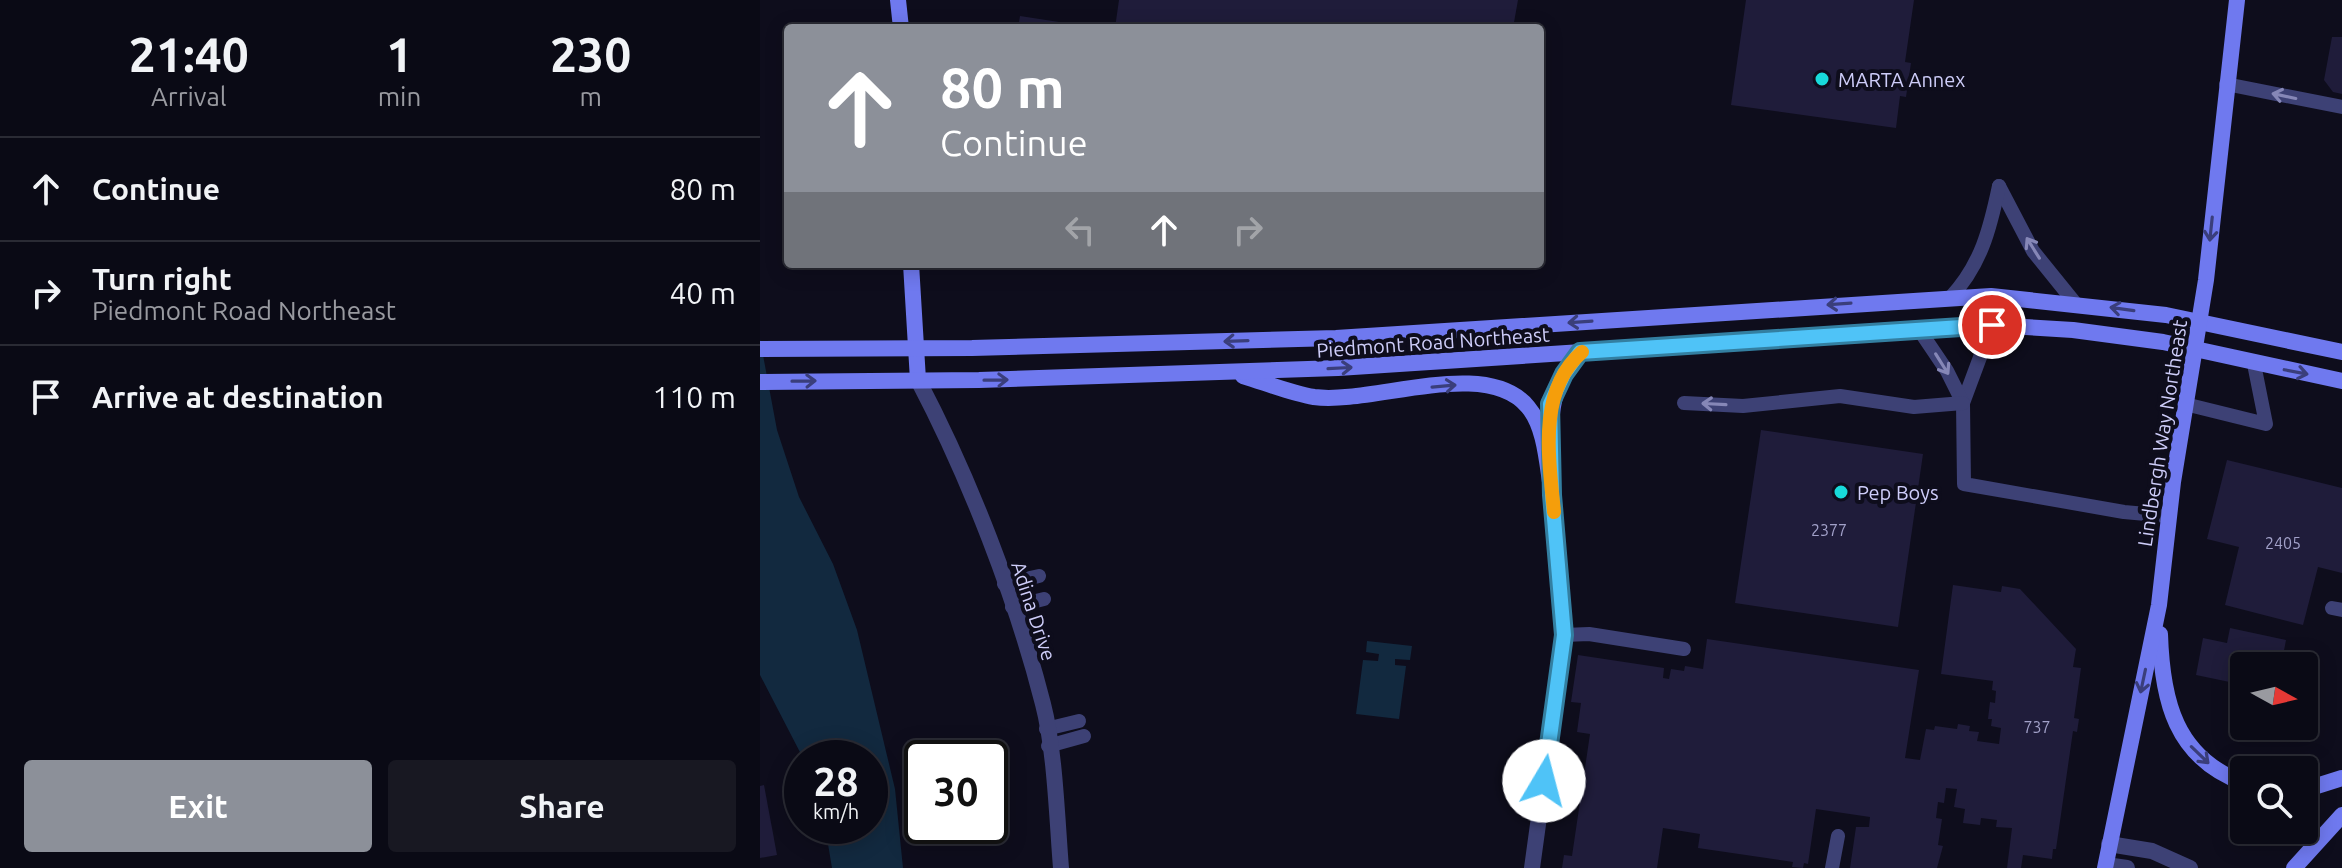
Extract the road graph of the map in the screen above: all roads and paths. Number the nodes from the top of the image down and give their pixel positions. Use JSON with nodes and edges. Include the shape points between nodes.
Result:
{"nodes":[{"id":1,"x":898,"y":0,"type":"edge"},
{"id":2,"x":2237,"y":0,"type":"edge"},
{"id":3,"x":901,"y":24,"type":"edge"},
{"id":4,"x":2226,"y":84,"type":"junction"},
{"id":5,"x":2342,"y":107,"type":"edge"},
{"id":6,"x":911,"y":268,"type":"edge"},
{"id":7,"x":1950,"y":298,"type":"junction"},
{"id":8,"x":2075,"y":303,"type":"junction"},
{"id":9,"x":2199,"y":320,"type":"junction"},
{"id":10,"x":1992,"y":325,"type":"junction"},
{"id":11,"x":1918,"y":328,"type":"junction"},
{"id":12,"x":916,"y":348,"type":"junction"},
{"id":13,"x":2196,"y":348,"type":"junction"},
{"id":14,"x":760,"y":349,"type":"edge"},
{"id":15,"x":1580,"y":352,"type":"junction"},
{"id":16,"x":2342,"y":352,"type":"edge"},
{"id":17,"x":2254,"y":364,"type":"junction"},
{"id":18,"x":1230,"y":373,"type":"junction"},
{"id":19,"x":918,"y":380,"type":"junction"},
{"id":20,"x":2342,"y":381,"type":"edge"},
{"id":21,"x":760,"y":382,"type":"edge"},
{"id":22,"x":1684,"y":403,"type":"dead end"},
{"id":23,"x":1963,"y":403,"type":"junction"},
{"id":24,"x":2185,"y":404,"type":"junction"},
{"id":25,"x":1552,"y":495,"type":"junction"},
{"id":26,"x":2168,"y":516,"type":"junction"},
{"id":27,"x":1039,"y":576,"type":"dead end"},
{"id":28,"x":1004,"y":584,"type":"junction"},
{"id":29,"x":1044,"y":599,"type":"dead end"},
{"id":30,"x":2159,"y":605,"type":"junction"},
{"id":31,"x":1012,"y":607,"type":"junction"},
{"id":32,"x":1564,"y":635,"type":"junction"},
{"id":33,"x":1684,"y":649,"type":"dead end"},
{"id":34,"x":1079,"y":721,"type":"dead end"},
{"id":35,"x":1084,"y":736,"type":"dead end"},
{"id":36,"x":1047,"y":737,"type":"junction"},
{"id":37,"x":2230,"y":776,"type":"edge"},
{"id":38,"x":2342,"y":778,"type":"edge"},
{"id":39,"x":2318,"y":786,"type":"edge"},
{"id":40,"x":2342,"y":815,"type":"edge"},
{"id":41,"x":1838,"y":836,"type":"dead end"},
{"id":42,"x":2109,"y":844,"type":"junction"},
{"id":43,"x":2106,"y":866,"type":"edge"},
{"id":44,"x":1061,"y":868,"type":"edge"},
{"id":45,"x":1532,"y":868,"type":"edge"},
{"id":46,"x":1832,"y":868,"type":"edge"},
{"id":47,"x":2127,"y":868,"type":"edge"},
{"id":48,"x":2190,"y":868,"type":"edge"},
{"id":49,"x":2294,"y":868,"type":"edge"}],
"edges":[{"from":1,"to":3,"type":"main road"},
{"from":2,"to":4,"type":"main road","name":"Lindbergh Way Northeast"},
{"from":5,"to":4,"type":"lane","one_way":true},
{"from":4,"to":9,"type":"main road","name":"Lindbergh Way Northeast","one_way":true},
{"from":6,"to":12,"type":"main road"},
{"from":7,"to":8,"type":"main road","name":"Piedmont Road Northeast"},
{"from":8,"to":7,"type":"lane","one_way":true,"via":[[2033,251],[1999,186],[1983,249]]},
{"from":7,"to":12,"type":"main road","name":"Piedmont Road Northeast","one_way":true,"via":[[1336,338]]},
{"from":9,"to":8,"type":"main road","name":"Piedmont Road Northeast","one_way":true},
{"from":9,"to":13,"type":"main road","name":"Lindbergh Way Northeast"},
{"from":9,"to":16,"type":"main road","name":"Piedmont Road Northeast"},
{"from":10,"to":11,"type":"main road","name":"Piedmont Road Northeast"},
{"from":10,"to":13,"type":"main road","name":"Piedmont Road Northeast","via":[[2073,330]]},
{"from":10,"to":23,"type":"lane"},
{"from":11,"to":15,"type":"main road","name":"Piedmont Road Northeast"},
{"from":11,"to":23,"type":"lane","one_way":true},
{"from":12,"to":14,"type":"main road","name":"Piedmont Road Northeast"},
{"from":12,"to":19,"type":"main road"},
{"from":13,"to":17,"type":"main road","name":"Piedmont Road Northeast"},
{"from":13,"to":24,"type":"main road","name":"Lindbergh Way Northeast"},
{"from":18,"to":15,"type":"main road","name":"Piedmont Road Northeast","one_way":true},
{"from":15,"to":25,"type":"main road","via":[[1550,404]]},
{"from":17,"to":20,"type":"main road","name":"Piedmont Road Northeast","one_way":true},
{"from":17,"to":24,"type":"lane","via":[[2266,424]]},
{"from":19,"to":18,"type":"main road","name":"Piedmont Road Northeast","one_way":true},
{"from":18,"to":25,"type":"main road","one_way":true,"via":[[1315,397],[1472,384],[1506,388],[1528,406],[1539,424]]},
{"from":21,"to":19,"type":"main road","name":"Piedmont Road Northeast","one_way":true},
{"from":19,"to":28,"type":"street","name":"Adina Drive","via":[[958,462]]},
{"from":23,"to":22,"type":"lane","one_way":true,"via":[[1914,407],[1840,396],[1743,406]]},
{"from":23,"to":26,"type":"lane","via":[[1964,484]]},
{"from":24,"to":26,"type":"main road","name":"Lindbergh Way Northeast"},
{"from":25,"to":32,"type":"street"},
{"from":26,"to":30,"type":"main road","name":"Lindbergh Way Northeast"},
{"from":27,"to":28,"type":"lane"},
{"from":28,"to":31,"type":"street","name":"Adina Drive"},
{"from":29,"to":31,"type":"lane"},
{"from":30,"to":37,"type":"main road","one_way":true,"via":[[2161,683],[2175,725],[2210,765]]},
{"from":30,"to":42,"type":"main road","name":"Lindbergh Way Northeast","one_way":true},
{"from":31,"to":36,"type":"street","name":"Adina Drive","via":[[1044,706]]},
{"from":32,"to":33,"type":"lane"},
{"from":32,"to":45,"type":"street"},
{"from":34,"to":36,"type":"lane"},
{"from":35,"to":36,"type":"lane"},
{"from":36,"to":44,"type":"street","name":"Adina Drive"},
{"from":38,"to":39,"type":"main road"},
{"from":40,"to":49,"type":"main road"},
{"from":41,"to":46,"type":"lane"},
{"from":42,"to":43,"type":"main road","name":"Lindbergh Way Northeast"},
{"from":42,"to":48,"type":"street","via":[[2152,851]]},
{"from":43,"to":47,"type":"street"}]}
